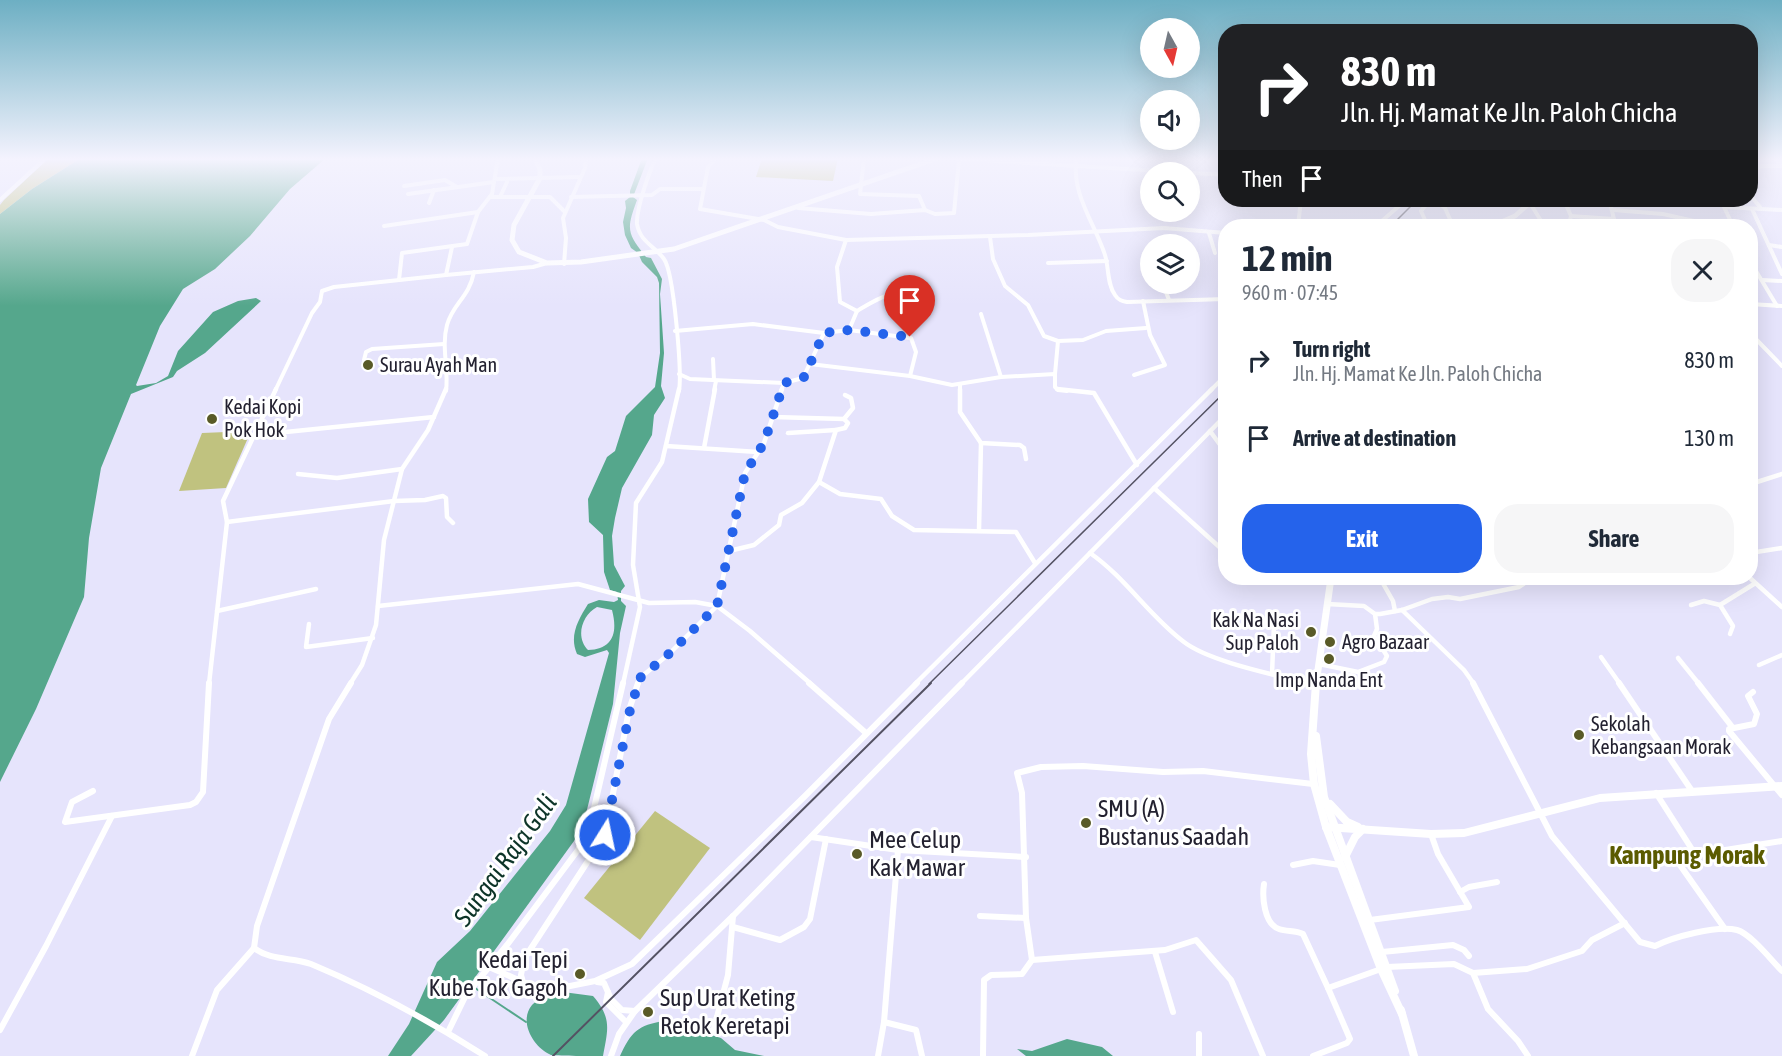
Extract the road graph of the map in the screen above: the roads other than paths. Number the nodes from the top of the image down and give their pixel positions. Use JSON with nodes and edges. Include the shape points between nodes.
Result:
{"nodes":[{"id":1,"x":482,"y":207,"type":"edge"},
{"id":2,"x":525,"y":207,"type":"edge"},
{"id":3,"x":558,"y":207,"type":"edge"},
{"id":4,"x":567,"y":207,"type":"edge"},
{"id":5,"x":641,"y":207,"type":"edge"},
{"id":6,"x":700,"y":207,"type":"edge"},
{"id":7,"x":956,"y":207,"type":"edge"},
{"id":8,"x":1086,"y":207,"type":"edge"},
{"id":9,"x":1398,"y":207,"type":"edge"},
{"id":10,"x":1525,"y":207,"type":"edge"},
{"id":11,"x":1567,"y":207,"type":"edge"},
{"id":12,"x":1612,"y":207,"type":"edge"},
{"id":13,"x":1728,"y":207,"type":"edge"},
{"id":14,"x":1759,"y":207,"type":"edge"},
{"id":15,"x":1762,"y":207,"type":"edge"},
{"id":16,"x":798,"y":208,"type":"joint"},
{"id":17,"x":1752,"y":209,"type":"junction"},
{"id":18,"x":925,"y":210,"type":"joint"},
{"id":19,"x":1613,"y":210,"type":"junction"},
{"id":20,"x":1782,"y":210,"type":"edge"},
{"id":21,"x":478,"y":212,"type":"junction"},
{"id":22,"x":565,"y":212,"type":"junction"},
{"id":23,"x":1571,"y":216,"type":"junction"},
{"id":24,"x":1384,"y":219,"type":"edge"},
{"id":25,"x":1508,"y":219,"type":"edge"},
{"id":26,"x":1570,"y":219,"type":"edge"},
{"id":27,"x":1602,"y":219,"type":"edge"},
{"id":28,"x":1613,"y":219,"type":"edge"},
{"id":29,"x":1684,"y":219,"type":"edge"},
{"id":30,"x":1756,"y":219,"type":"edge"},
{"id":31,"x":764,"y":220,"type":"junction"},
{"id":32,"x":1758,"y":222,"type":"edge"},
{"id":33,"x":384,"y":226,"type":"dead end"},
{"id":34,"x":1096,"y":230,"type":"junction"},
{"id":35,"x":1209,"y":233,"type":"junction"},
{"id":36,"x":1218,"y":233,"type":"edge"},
{"id":37,"x":990,"y":237,"type":"junction"},
{"id":38,"x":846,"y":240,"type":"junction"},
{"id":39,"x":1768,"y":245,"type":"junction"},
{"id":40,"x":452,"y":247,"type":"junction"},
{"id":41,"x":1782,"y":247,"type":"edge"},
{"id":42,"x":657,"y":252,"type":"junction"},
{"id":43,"x":1215,"y":253,"type":"dead end"},
{"id":44,"x":1107,"y":261,"type":"junction"},
{"id":45,"x":547,"y":263,"type":"junction"},
{"id":46,"x":1048,"y":263,"type":"dead end"},
{"id":47,"x":564,"y":264,"type":"junction"},
{"id":48,"x":474,"y":272,"type":"junction"},
{"id":49,"x":446,"y":274,"type":"junction"},
{"id":50,"x":1758,"y":274,"type":"edge"},
{"id":51,"x":1782,"y":274,"type":"edge"},
{"id":52,"x":399,"y":280,"type":"junction"},
{"id":53,"x":1762,"y":280,"type":"junction"},
{"id":54,"x":1782,"y":281,"type":"edge"},
{"id":55,"x":1167,"y":294,"type":"edge"},
{"id":56,"x":1218,"y":299,"type":"edge"},
{"id":57,"x":1169,"y":300,"type":"junction"},
{"id":58,"x":1143,"y":301,"type":"junction"},
{"id":59,"x":920,"y":305,"type":"dead end"},
{"id":60,"x":1758,"y":305,"type":"edge"},
{"id":61,"x":1779,"y":306,"type":"edge"},
{"id":62,"x":857,"y":311,"type":"junction"},
{"id":63,"x":981,"y":315,"type":"dead end"},
{"id":64,"x":1146,"y":328,"type":"junction"},
{"id":65,"x":849,"y":330,"type":"junction"},
{"id":66,"x":675,"y":331,"type":"junction"},
{"id":67,"x":824,"y":333,"type":"junction"},
{"id":68,"x":1058,"y":341,"type":"junction"},
{"id":69,"x":1758,"y":341,"type":"edge"},
{"id":70,"x":444,"y":344,"type":"junction"},
{"id":71,"x":712,"y":359,"type":"dead end"},
{"id":72,"x":364,"y":360,"type":"dead end"},
{"id":73,"x":810,"y":364,"type":"junction"},
{"id":74,"x":1782,"y":366,"type":"edge"},
{"id":75,"x":679,"y":374,"type":"junction"},
{"id":76,"x":1055,"y":374,"type":"junction"},
{"id":77,"x":1134,"y":375,"type":"dead end"},
{"id":78,"x":910,"y":376,"type":"junction"},
{"id":79,"x":1001,"y":377,"type":"junction"},
{"id":80,"x":715,"y":380,"type":"junction"},
{"id":81,"x":784,"y":383,"type":"junction"},
{"id":82,"x":1218,"y":383,"type":"edge"},
{"id":83,"x":960,"y":384,"type":"junction"},
{"id":84,"x":845,"y":395,"type":"dead end"},
{"id":85,"x":434,"y":417,"type":"junction"},
{"id":86,"x":773,"y":417,"type":"junction"},
{"id":87,"x":844,"y":419,"type":"junction"},
{"id":88,"x":1218,"y":423,"type":"edge"},
{"id":89,"x":836,"y":430,"type":"junction"},
{"id":90,"x":1210,"y":431,"type":"junction"},
{"id":91,"x":788,"y":434,"type":"dead end"},
{"id":92,"x":256,"y":435,"type":"junction"},
{"id":93,"x":1218,"y":442,"type":"edge"},
{"id":94,"x":981,"y":443,"type":"junction"},
{"id":95,"x":666,"y":446,"type":"junction"},
{"id":96,"x":704,"y":448,"type":"junction"},
{"id":97,"x":758,"y":452,"type":"junction"},
{"id":98,"x":1026,"y":459,"type":"dead end"},
{"id":99,"x":1137,"y":465,"type":"junction"},
{"id":100,"x":402,"y":469,"type":"junction"},
{"id":101,"x":298,"y":474,"type":"dead end"},
{"id":102,"x":1782,"y":474,"type":"edge"},
{"id":103,"x":819,"y":482,"type":"junction"},
{"id":104,"x":1758,"y":482,"type":"edge"},
{"id":105,"x":1154,"y":488,"type":"junction"},
{"id":106,"x":394,"y":501,"type":"junction"},
{"id":107,"x":227,"y":522,"type":"junction"},
{"id":108,"x":453,"y":523,"type":"dead end"},
{"id":109,"x":979,"y":530,"type":"junction"},
{"id":110,"x":1218,"y":546,"type":"edge"},
{"id":111,"x":1782,"y":548,"type":"edge"},
{"id":112,"x":729,"y":551,"type":"junction"},
{"id":113,"x":1758,"y":552,"type":"edge"},
{"id":114,"x":1090,"y":553,"type":"junction"},
{"id":115,"x":1035,"y":563,"type":"junction"},
{"id":116,"x":1330,"y":585,"type":"edge"},
{"id":117,"x":1384,"y":585,"type":"edge"},
{"id":118,"x":1522,"y":585,"type":"edge"},
{"id":119,"x":1752,"y":585,"type":"edge"},
{"id":120,"x":1755,"y":585,"type":"edge"},
{"id":121,"x":316,"y":589,"type":"dead end"},
{"id":122,"x":640,"y":599,"type":"junction"},
{"id":123,"x":1327,"y":603,"type":"junction"},
{"id":124,"x":1691,"y":605,"type":"dead end"},
{"id":125,"x":1720,"y":605,"type":"junction"},
{"id":126,"x":378,"y":606,"type":"junction"},
{"id":127,"x":717,"y":606,"type":"junction"},
{"id":128,"x":1782,"y":607,"type":"edge"},
{"id":129,"x":1399,"y":610,"type":"junction"},
{"id":130,"x":217,"y":611,"type":"junction"},
{"id":131,"x":1375,"y":614,"type":"junction"},
{"id":132,"x":309,"y":624,"type":"dead end"},
{"id":133,"x":1275,"y":624,"type":"dead end"},
{"id":134,"x":1730,"y":634,"type":"dead end"},
{"id":135,"x":373,"y":638,"type":"junction"},
{"id":136,"x":1782,"y":656,"type":"edge"},
{"id":137,"x":1601,"y":657,"type":"dead end"},
{"id":138,"x":1678,"y":658,"type":"dead end"},
{"id":139,"x":1319,"y":663,"type":"junction"},
{"id":140,"x":1759,"y":665,"type":"dead end"},
{"id":141,"x":1272,"y":674,"type":"junction"},
{"id":142,"x":1316,"y":686,"type":"junction"},
{"id":143,"x":1754,"y":692,"type":"dead end"},
{"id":144,"x":1733,"y":728,"type":"junction"},
{"id":145,"x":866,"y":733,"type":"junction"},
{"id":146,"x":1318,"y":784,"type":"junction"},
{"id":147,"x":1778,"y":786,"type":"edge"},
{"id":148,"x":93,"y":791,"type":"dead end"},
{"id":149,"x":1692,"y":791,"type":"junction"},
{"id":150,"x":1656,"y":793,"type":"junction"},
{"id":151,"x":1782,"y":795,"type":"edge"},
{"id":152,"x":1324,"y":797,"type":"junction"},
{"id":153,"x":1541,"y":813,"type":"junction"},
{"id":154,"x":112,"y":816,"type":"junction"},
{"id":155,"x":1330,"y":827,"type":"junction"},
{"id":156,"x":1363,"y":830,"type":"junction"},
{"id":157,"x":1431,"y":834,"type":"junction"},
{"id":158,"x":811,"y":837,"type":"junction"},
{"id":159,"x":825,"y":839,"type":"junction"},
{"id":160,"x":1782,"y":841,"type":"edge"},
{"id":161,"x":898,"y":850,"type":"junction"},
{"id":162,"x":1695,"y":854,"type":"junction"},
{"id":163,"x":1026,"y":857,"type":"junction"},
{"id":164,"x":1343,"y":861,"type":"junction"},
{"id":165,"x":1293,"y":865,"type":"dead end"},
{"id":166,"x":1497,"y":882,"type":"dead end"},
{"id":167,"x":1264,"y":884,"type":"dead end"},
{"id":168,"x":1460,"y":892,"type":"junction"},
{"id":169,"x":733,"y":916,"type":"junction"},
{"id":170,"x":980,"y":916,"type":"dead end"},
{"id":171,"x":1026,"y":918,"type":"junction"},
{"id":172,"x":1370,"y":920,"type":"junction"},
{"id":173,"x":1625,"y":923,"type":"junction"},
{"id":174,"x":734,"y":927,"type":"junction"},
{"id":175,"x":1725,"y":929,"type":"junction"},
{"id":176,"x":254,"y":948,"type":"junction"},
{"id":177,"x":1155,"y":952,"type":"junction"},
{"id":178,"x":1382,"y":952,"type":"junction"},
{"id":179,"x":1469,"y":956,"type":"dead end"},
{"id":180,"x":1032,"y":960,"type":"junction"},
{"id":181,"x":489,"y":967,"type":"junction"},
{"id":182,"x":1384,"y":968,"type":"junction"},
{"id":183,"x":1782,"y":971,"type":"edge"},
{"id":184,"x":1473,"y":973,"type":"junction"},
{"id":185,"x":595,"y":981,"type":"junction"},
{"id":186,"x":524,"y":982,"type":"junction"},
{"id":187,"x":1328,"y":988,"type":"junction"},
{"id":188,"x":609,"y":990,"type":"junction"},
{"id":189,"x":635,"y":1011,"type":"junction"},
{"id":190,"x":1173,"y":1012,"type":"dead end"},
{"id":191,"x":626,"y":1022,"type":"junction"},
{"id":192,"x":884,"y":1022,"type":"junction"},
{"id":193,"x":0,"y":1030,"type":"edge"},
{"id":194,"x":447,"y":1031,"type":"junction"},
{"id":195,"x":713,"y":1032,"type":"dead end"},
{"id":196,"x":1199,"y":1034,"type":"dead end"},
{"id":197,"x":192,"y":1056,"type":"edge"},
{"id":198,"x":485,"y":1056,"type":"edge"},
{"id":199,"x":611,"y":1056,"type":"edge"},
{"id":200,"x":878,"y":1056,"type":"edge"},
{"id":201,"x":922,"y":1056,"type":"edge"},
{"id":202,"x":983,"y":1056,"type":"edge"},
{"id":203,"x":1199,"y":1056,"type":"edge"},
{"id":204,"x":1263,"y":1056,"type":"edge"},
{"id":205,"x":1313,"y":1056,"type":"edge"},
{"id":206,"x":1414,"y":1056,"type":"edge"},
{"id":207,"x":1528,"y":1056,"type":"edge"}],
"edges":[{"from":1,"to":21,"type":"street"},
{"from":2,"to":45,"type":"main road","via":[[514,225],[512,240],[519,252]]},
{"from":3,"to":22,"type":"street"},
{"from":4,"to":22,"type":"street"},
{"from":5,"to":42,"type":"street","via":[[638,229],[646,244]]},
{"from":6,"to":31,"type":"street"},
{"from":7,"to":18,"type":"street","via":[[956,213],[935,214]]},
{"from":8,"to":34,"type":"street"},
{"from":9,"to":24,"type":"street"},
{"from":10,"to":25,"type":"main road"},
{"from":11,"to":23,"type":"street"},
{"from":12,"to":19,"type":"street"},
{"from":13,"to":17,"type":"street"},
{"from":14,"to":17,"type":"street"},
{"from":15,"to":20,"type":"street"},
{"from":16,"to":18,"type":"street","via":[[870,214]]},
{"from":16,"to":31,"type":"main road"},
{"from":17,"to":30,"type":"street"},
{"from":19,"to":28,"type":"street"},
{"from":19,"to":29,"type":"street"},
{"from":21,"to":33,"type":"street"},
{"from":21,"to":40,"type":"street","via":[[469,242]]},
{"from":22,"to":47,"type":"street"},
{"from":23,"to":26,"type":"street"},
{"from":23,"to":27,"type":"street"},
{"from":31,"to":38,"type":"street","via":[[787,229]]},
{"from":31,"to":42,"type":"main road"},
{"from":32,"to":39,"type":"street"},
{"from":34,"to":35,"type":"street","via":[[1165,228]]},
{"from":34,"to":37,"type":"street"},
{"from":34,"to":44,"type":"street"},
{"from":35,"to":36,"type":"street"},
{"from":35,"to":43,"type":"street"},
{"from":37,"to":38,"type":"street"},
{"from":37,"to":68,"type":"street","via":[[993,260],[1005,286],[1028,306],[1044,336]]},
{"from":38,"to":62,"type":"street","via":[[837,267],[840,302]]},
{"from":39,"to":41,"type":"street"},
{"from":39,"to":51,"type":"street"},
{"from":40,"to":49,"type":"street"},
{"from":40,"to":52,"type":"street","via":[[402,253]]},
{"from":42,"to":47,"type":"main road"},
{"from":42,"to":66,"type":"street","via":[[665,260],[673,285]]},
{"from":44,"to":46,"type":"street"},
{"from":44,"to":58,"type":"street","via":[[1112,289],[1118,298],[1124,302]]},
{"from":45,"to":47,"type":"main road"},
{"from":45,"to":48,"type":"street"},
{"from":48,"to":49,"type":"street"},
{"from":48,"to":70,"type":"street","via":[[471,288],[448,318]]},
{"from":49,"to":52,"type":"street"},
{"from":50,"to":53,"type":"street"},
{"from":52,"to":92,"type":"street","via":[[326,289],[320,294],[320,302]]},
{"from":53,"to":54,"type":"street"},
{"from":53,"to":61,"type":"street"},
{"from":55,"to":57,"type":"street"},
{"from":56,"to":57,"type":"street"},
{"from":57,"to":58,"type":"street"},
{"from":58,"to":64,"type":"street"},
{"from":59,"to":62,"type":"street","via":[[915,294],[887,294]]},
{"from":60,"to":61,"type":"street"},
{"from":62,"to":65,"type":"street"},
{"from":63,"to":79,"type":"street"},
{"from":64,"to":68,"type":"street"},
{"from":64,"to":77,"type":"street","via":[[1165,364]]},
{"from":65,"to":67,"type":"street"},
{"from":65,"to":78,"type":"street","via":[[911,338],[916,343]]},
{"from":66,"to":67,"type":"street","via":[[753,324]]},
{"from":66,"to":75,"type":"street"},
{"from":67,"to":73,"type":"street"},
{"from":68,"to":76,"type":"street"},
{"from":69,"to":74,"type":"street"},
{"from":70,"to":72,"type":"street","via":[[372,349],[366,352]]},
{"from":70,"to":85,"type":"street","via":[[447,382]]},
{"from":71,"to":80,"type":"street"},
{"from":73,"to":78,"type":"street"},
{"from":73,"to":81,"type":"street","via":[[803,378]]},
{"from":75,"to":80,"type":"street","via":[[688,379]]},
{"from":75,"to":95,"type":"street","via":[[677,405]]},
{"from":76,"to":79,"type":"street"},
{"from":76,"to":99,"type":"street","via":[[1058,390],[1095,394]]},
{"from":78,"to":83,"type":"street"},
{"from":79,"to":83,"type":"street"},
{"from":80,"to":81,"type":"street"},
{"from":80,"to":96,"type":"street"},
{"from":81,"to":86,"type":"street"},
{"from":82,"to":99,"type":"street"},
{"from":83,"to":94,"type":"street","via":[[960,412]]},
{"from":84,"to":87,"type":"street","via":[[852,400],[853,408]]},
{"from":85,"to":92,"type":"street"},
{"from":85,"to":100,"type":"street"},
{"from":86,"to":87,"type":"street"},
{"from":86,"to":97,"type":"street"},
{"from":87,"to":89,"type":"street","via":[[847,426]]},
{"from":88,"to":90,"type":"street"},
{"from":89,"to":91,"type":"street"},
{"from":89,"to":103,"type":"street"},
{"from":90,"to":93,"type":"street"},
{"from":90,"to":105,"type":"street"},
{"from":92,"to":107,"type":"street","via":[[224,501]]},
{"from":94,"to":98,"type":"street","via":[[1020,445]]},
{"from":94,"to":109,"type":"street"},
{"from":95,"to":96,"type":"street"},
{"from":95,"to":122,"type":"street","via":[[662,462],[636,502],[633,566]]},
{"from":96,"to":97,"type":"street"},
{"from":97,"to":112,"type":"street","via":[[745,473]]},
{"from":99,"to":115,"type":"street"},
{"from":100,"to":101,"type":"street","via":[[312,478]]},
{"from":100,"to":106,"type":"street"},
{"from":102,"to":104,"type":"street"},
{"from":103,"to":109,"type":"street","via":[[840,494],[881,499],[892,516],[914,530]]},
{"from":103,"to":112,"type":"street","via":[[803,502],[781,515],[779,525],[755,544]]},
{"from":105,"to":110,"type":"street"},
{"from":105,"to":114,"type":"street"},
{"from":106,"to":107,"type":"street"},
{"from":106,"to":108,"type":"street","via":[[444,496],[447,517]]},
{"from":106,"to":126,"type":"street","via":[[384,540]]},
{"from":107,"to":130,"type":"street"},
{"from":109,"to":115,"type":"street","via":[[1018,533]]},
{"from":111,"to":113,"type":"street"},
{"from":112,"to":127,"type":"street"},
{"from":114,"to":141,"type":"street","via":[[1110,568],[1185,645]]},
{"from":114,"to":158,"type":"street"},
{"from":115,"to":145,"type":"street"},
{"from":116,"to":123,"type":"main road"},
{"from":117,"to":129,"type":"street"},
{"from":118,"to":129,"type":"street","via":[[1460,599],[1432,599]]},
{"from":119,"to":125,"type":"street"},
{"from":120,"to":128,"type":"street"},
{"from":121,"to":130,"type":"street"},
{"from":122,"to":126,"type":"street","via":[[578,584]]},
{"from":122,"to":127,"type":"street","via":[[661,604],[695,602]]},
{"from":122,"to":181,"type":"street","via":[[612,734],[585,836]]},
{"from":123,"to":131,"type":"street","via":[[1364,606]]},
{"from":123,"to":139,"type":"main road"},
{"from":124,"to":125,"type":"street"},
{"from":125,"to":134,"type":"street","via":[[1732,626]]},
{"from":126,"to":135,"type":"street"},
{"from":127,"to":145,"type":"street"},
{"from":127,"to":186,"type":"street","via":[[640,678],[605,835],[524,959]]},
{"from":129,"to":131,"type":"street"},
{"from":129,"to":153,"type":"street","via":[[1474,684]]},
{"from":130,"to":154,"type":"street","via":[[203,792],[190,805]]},
{"from":131,"to":139,"type":"street","via":[[1374,636],[1387,656],[1384,662],[1358,672]]},
{"from":132,"to":135,"type":"street","via":[[306,647]]},
{"from":133,"to":141,"type":"street"},
{"from":135,"to":176,"type":"street","via":[[362,665],[329,719],[256,926]]},
{"from":136,"to":140,"type":"street"},
{"from":137,"to":149,"type":"street"},
{"from":138,"to":144,"type":"street"},
{"from":139,"to":142,"type":"main road"},
{"from":141,"to":142,"type":"street"},
{"from":142,"to":146,"type":"main road"},
{"from":143,"to":144,"type":"street","via":[[1748,696],[1757,714],[1754,724]]},
{"from":144,"to":147,"type":"street","via":[[1729,731],[1731,736]]},
{"from":145,"to":185,"type":"street","via":[[632,964]]},
{"from":146,"to":152,"type":"main road"},
{"from":146,"to":155,"type":"main road"},
{"from":146,"to":163,"type":"street","via":[[1202,771],[1021,768],[1017,772]]},
{"from":147,"to":149,"type":"main road"},
{"from":147,"to":151,"type":"street"},
{"from":148,"to":154,"type":"street","via":[[72,802],[65,822]]},
{"from":149,"to":150,"type":"main road"},
{"from":150,"to":153,"type":"main road","via":[[1600,798]]},
{"from":150,"to":162,"type":"street"},
{"from":152,"to":155,"type":"main road"},
{"from":152,"to":156,"type":"main road","via":[[1347,822]]},
{"from":153,"to":157,"type":"main road","via":[[1477,831]]},
{"from":153,"to":173,"type":"street","via":[[1564,853]]},
{"from":154,"to":193,"type":"street"},
{"from":155,"to":156,"type":"main road"},
{"from":155,"to":164,"type":"main road"},
{"from":156,"to":157,"type":"main road"},
{"from":156,"to":164,"type":"main road"},
{"from":157,"to":168,"type":"street","via":[[1438,858]]},
{"from":158,"to":159,"type":"street"},
{"from":158,"to":169,"type":"street"},
{"from":159,"to":161,"type":"street"},
{"from":159,"to":174,"type":"street","via":[[810,919],[804,927],[775,940]]},
{"from":160,"to":162,"type":"street"},
{"from":161,"to":163,"type":"street"},
{"from":161,"to":192,"type":"street"},
{"from":162,"to":175,"type":"street","via":[[1675,860]]},
{"from":163,"to":171,"type":"street"},
{"from":164,"to":165,"type":"street"},
{"from":164,"to":172,"type":"main road"},
{"from":164,"to":182,"type":"main road"},
{"from":166,"to":168,"type":"street"},
{"from":167,"to":187,"type":"street","via":[[1262,893],[1272,924],[1304,934]]},
{"from":168,"to":172,"type":"street","via":[[1468,907]]},
{"from":169,"to":174,"type":"street"},
{"from":169,"to":189,"type":"street"},
{"from":170,"to":171,"type":"street"},
{"from":171,"to":180,"type":"street"},
{"from":172,"to":178,"type":"main road"},
{"from":173,"to":175,"type":"street","via":[[1640,942],[1650,946]]},
{"from":173,"to":184,"type":"street","via":[[1592,940],[1582,951],[1527,969]]},
{"from":174,"to":195,"type":"street","via":[[726,984]]},
{"from":175,"to":183,"type":"street","via":[[1743,932]]},
{"from":176,"to":194,"type":"street","via":[[271,957],[307,962]]},
{"from":176,"to":197,"type":"street","via":[[217,990]]},
{"from":177,"to":180,"type":"street"},
{"from":177,"to":190,"type":"street"},
{"from":177,"to":204,"type":"street","via":[[1196,940],[1231,980]]},
{"from":178,"to":179,"type":"street","via":[[1453,945]]},
{"from":178,"to":182,"type":"main road"},
{"from":180,"to":202,"type":"street","via":[[1022,974],[991,975],[984,980]]},
{"from":181,"to":186,"type":"street"},
{"from":181,"to":194,"type":"street","via":[[466,995]]},
{"from":182,"to":184,"type":"street","via":[[1454,964]]},
{"from":182,"to":187,"type":"street"},
{"from":182,"to":206,"type":"main road"},
{"from":184,"to":207,"type":"street","via":[[1488,1009]]},
{"from":185,"to":186,"type":"street","via":[[560,988]]},
{"from":185,"to":188,"type":"street","via":[[604,982]]},
{"from":187,"to":205,"type":"street","via":[[1350,1040]]},
{"from":188,"to":189,"type":"street","via":[[615,1005]]},
{"from":188,"to":191,"type":"street","via":[[606,1002]]},
{"from":189,"to":191,"type":"street"},
{"from":191,"to":199,"type":"street"},
{"from":192,"to":200,"type":"street"},
{"from":192,"to":201,"type":"street","via":[[916,1030]]},
{"from":194,"to":198,"type":"street"},
{"from":196,"to":203,"type":"street"}]}
